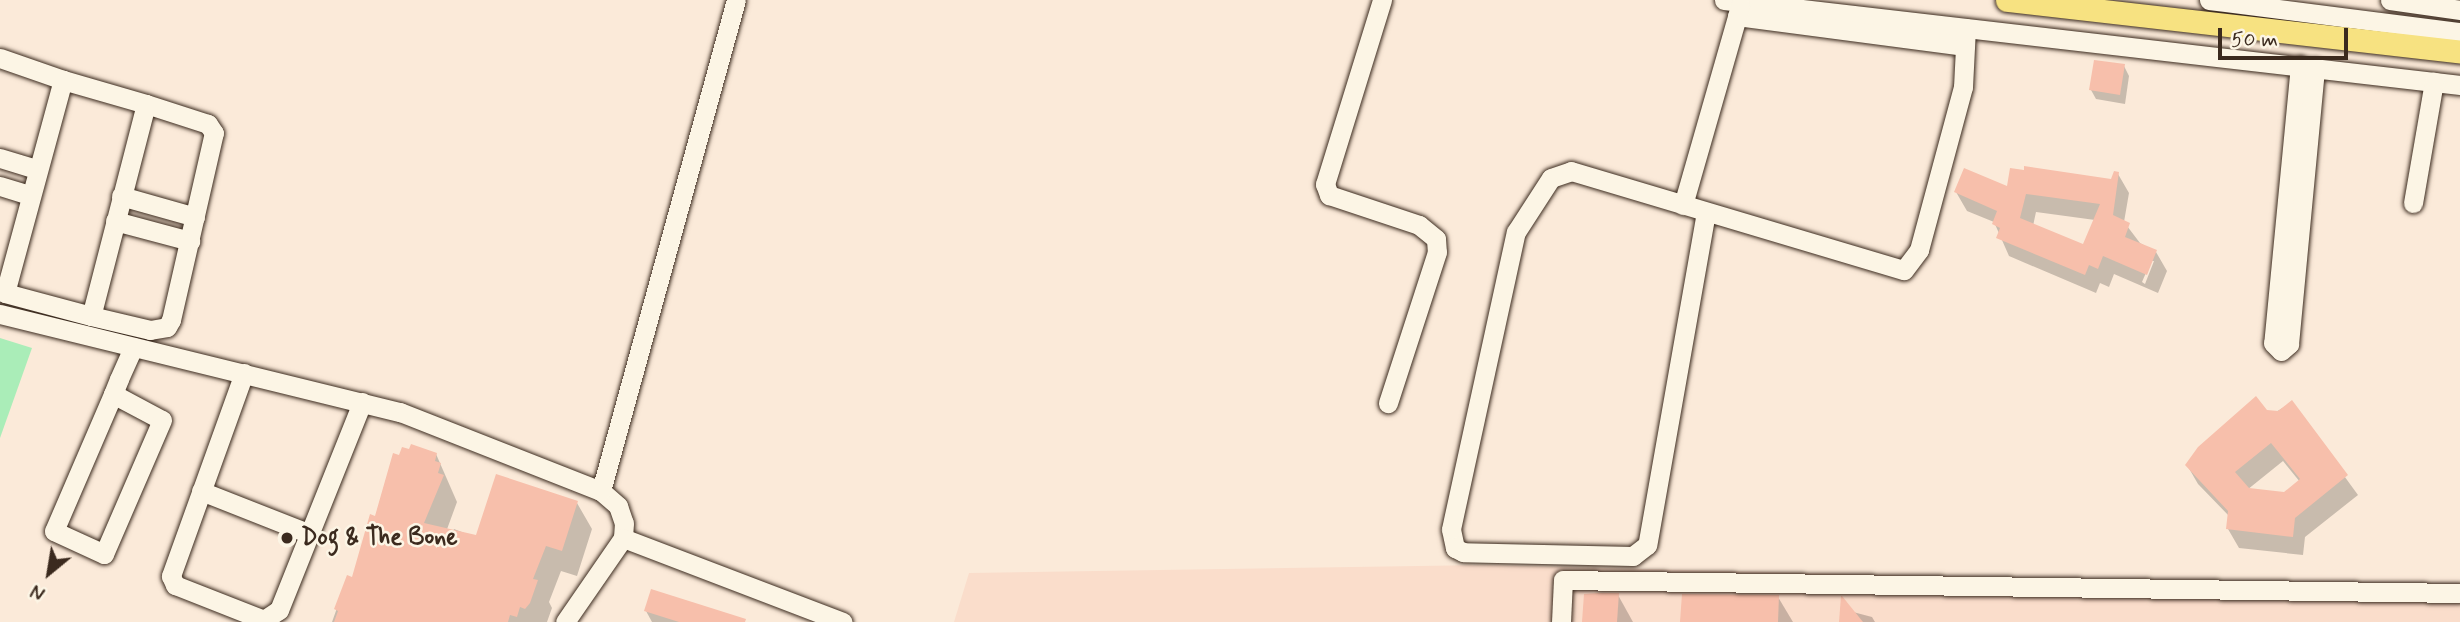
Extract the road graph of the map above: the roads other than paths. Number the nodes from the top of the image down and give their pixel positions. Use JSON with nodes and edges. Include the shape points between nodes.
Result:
{"nodes":[{"id":1,"x":736,"y":0,"type":"edge"},
{"id":2,"x":1382,"y":0,"type":"edge"},
{"id":3,"x":2007,"y":0,"type":"edge"},
{"id":4,"x":2210,"y":0,"type":"edge"},
{"id":5,"x":2389,"y":0,"type":"edge"},
{"id":6,"x":1734,"y":6,"type":"edge"},
{"id":7,"x":2460,"y":10,"type":"edge"},
{"id":8,"x":2460,"y":32,"type":"edge"},
{"id":9,"x":1965,"y":37,"type":"junction"},
{"id":10,"x":2460,"y":52,"type":"edge"},
{"id":11,"x":0,"y":58,"type":"edge"},
{"id":12,"x":2307,"y":66,"type":"junction"},
{"id":13,"x":63,"y":80,"type":"junction"},
{"id":14,"x":2434,"y":82,"type":"junction"},
{"id":15,"x":2460,"y":85,"type":"edge"},
{"id":16,"x":146,"y":104,"type":"junction"},
{"id":17,"x":0,"y":158,"type":"edge"},
{"id":18,"x":37,"y":169,"type":"junction"},
{"id":19,"x":0,"y":186,"type":"edge"},
{"id":20,"x":30,"y":195,"type":"junction"},
{"id":21,"x":121,"y":196,"type":"junction"},
{"id":22,"x":2413,"y":203,"type":"dead end"},
{"id":23,"x":1683,"y":205,"type":"junction"},
{"id":24,"x":1706,"y":212,"type":"junction"},
{"id":25,"x":195,"y":217,"type":"junction"},
{"id":26,"x":115,"y":221,"type":"junction"},
{"id":27,"x":190,"y":241,"type":"junction"},
{"id":28,"x":2,"y":292,"type":"edge"},
{"id":29,"x":33,"y":311,"type":"junction"},
{"id":30,"x":0,"y":314,"type":"edge"},
{"id":31,"x":90,"y":316,"type":"junction"},
{"id":32,"x":133,"y":347,"type":"junction"},
{"id":33,"x":243,"y":373,"type":"junction"},
{"id":34,"x":113,"y":394,"type":"junction"},
{"id":35,"x":362,"y":402,"type":"junction"},
{"id":36,"x":1388,"y":403,"type":"dead end"},
{"id":37,"x":201,"y":491,"type":"junction"},
{"id":38,"x":601,"y":491,"type":"junction"},
{"id":39,"x":310,"y":534,"type":"junction"},
{"id":40,"x":623,"y":538,"type":"junction"},
{"id":41,"x":2460,"y":593,"type":"edge"},
{"id":42,"x":565,"y":622,"type":"edge"},
{"id":43,"x":843,"y":622,"type":"edge"},
{"id":44,"x":1561,"y":622,"type":"edge"}],
"edges":[{"from":1,"to":38,"type":"street"},
{"from":2,"to":36,"type":"street","via":[[1325,184],[1329,195],[1419,225],[1436,239],[1437,252]]},
{"from":3,"to":10,"type":"main road"},
{"from":4,"to":8,"type":"street"},
{"from":5,"to":7,"type":"street"},
{"from":6,"to":9,"type":"street"},
{"from":6,"to":23,"type":"street"},
{"from":9,"to":12,"type":"street"},
{"from":9,"to":24,"type":"street","via":[[1963,87],[1911,266],[1895,270]]},
{"from":11,"to":13,"type":"street"},
{"from":12,"to":12,"type":"street","via":[[2288,344],[2281,351],[2273,343]]},
{"from":12,"to":14,"type":"street"},
{"from":13,"to":16,"type":"street"},
{"from":13,"to":18,"type":"street"},
{"from":14,"to":15,"type":"street"},
{"from":14,"to":22,"type":"street"},
{"from":16,"to":21,"type":"street"},
{"from":16,"to":25,"type":"street","via":[[213,128]]},
{"from":17,"to":18,"type":"street"},
{"from":18,"to":20,"type":"street"},
{"from":19,"to":20,"type":"street"},
{"from":20,"to":28,"type":"street"},
{"from":21,"to":25,"type":"street"},
{"from":21,"to":26,"type":"street"},
{"from":23,"to":24,"type":"street"},
{"from":23,"to":24,"type":"street","via":[[1571,171],[1560,172],[1522,220],[1512,247],[1451,529],[1455,548],[1463,552],[1633,555],[1647,545]]},
{"from":25,"to":27,"type":"street"},
{"from":26,"to":27,"type":"street"},
{"from":26,"to":31,"type":"street"},
{"from":27,"to":31,"type":"street","via":[[167,327],[150,330]]},
{"from":28,"to":29,"type":"street"},
{"from":29,"to":30,"type":"street"},
{"from":29,"to":31,"type":"street"},
{"from":29,"to":32,"type":"street"},
{"from":32,"to":33,"type":"street"},
{"from":32,"to":34,"type":"street"},
{"from":33,"to":35,"type":"street"},
{"from":33,"to":37,"type":"street"},
{"from":34,"to":34,"type":"street","via":[[162,420],[104,554],[54,531]]},
{"from":35,"to":38,"type":"street","via":[[400,412]]},
{"from":35,"to":39,"type":"street"},
{"from":37,"to":39,"type":"street"},
{"from":37,"to":39,"type":"street","via":[[171,576],[175,585],[271,620]]},
{"from":38,"to":40,"type":"street","via":[[618,506]]},
{"from":40,"to":42,"type":"street"},
{"from":40,"to":43,"type":"street"},
{"from":41,"to":44,"type":"street","via":[[1563,580]]}]}
